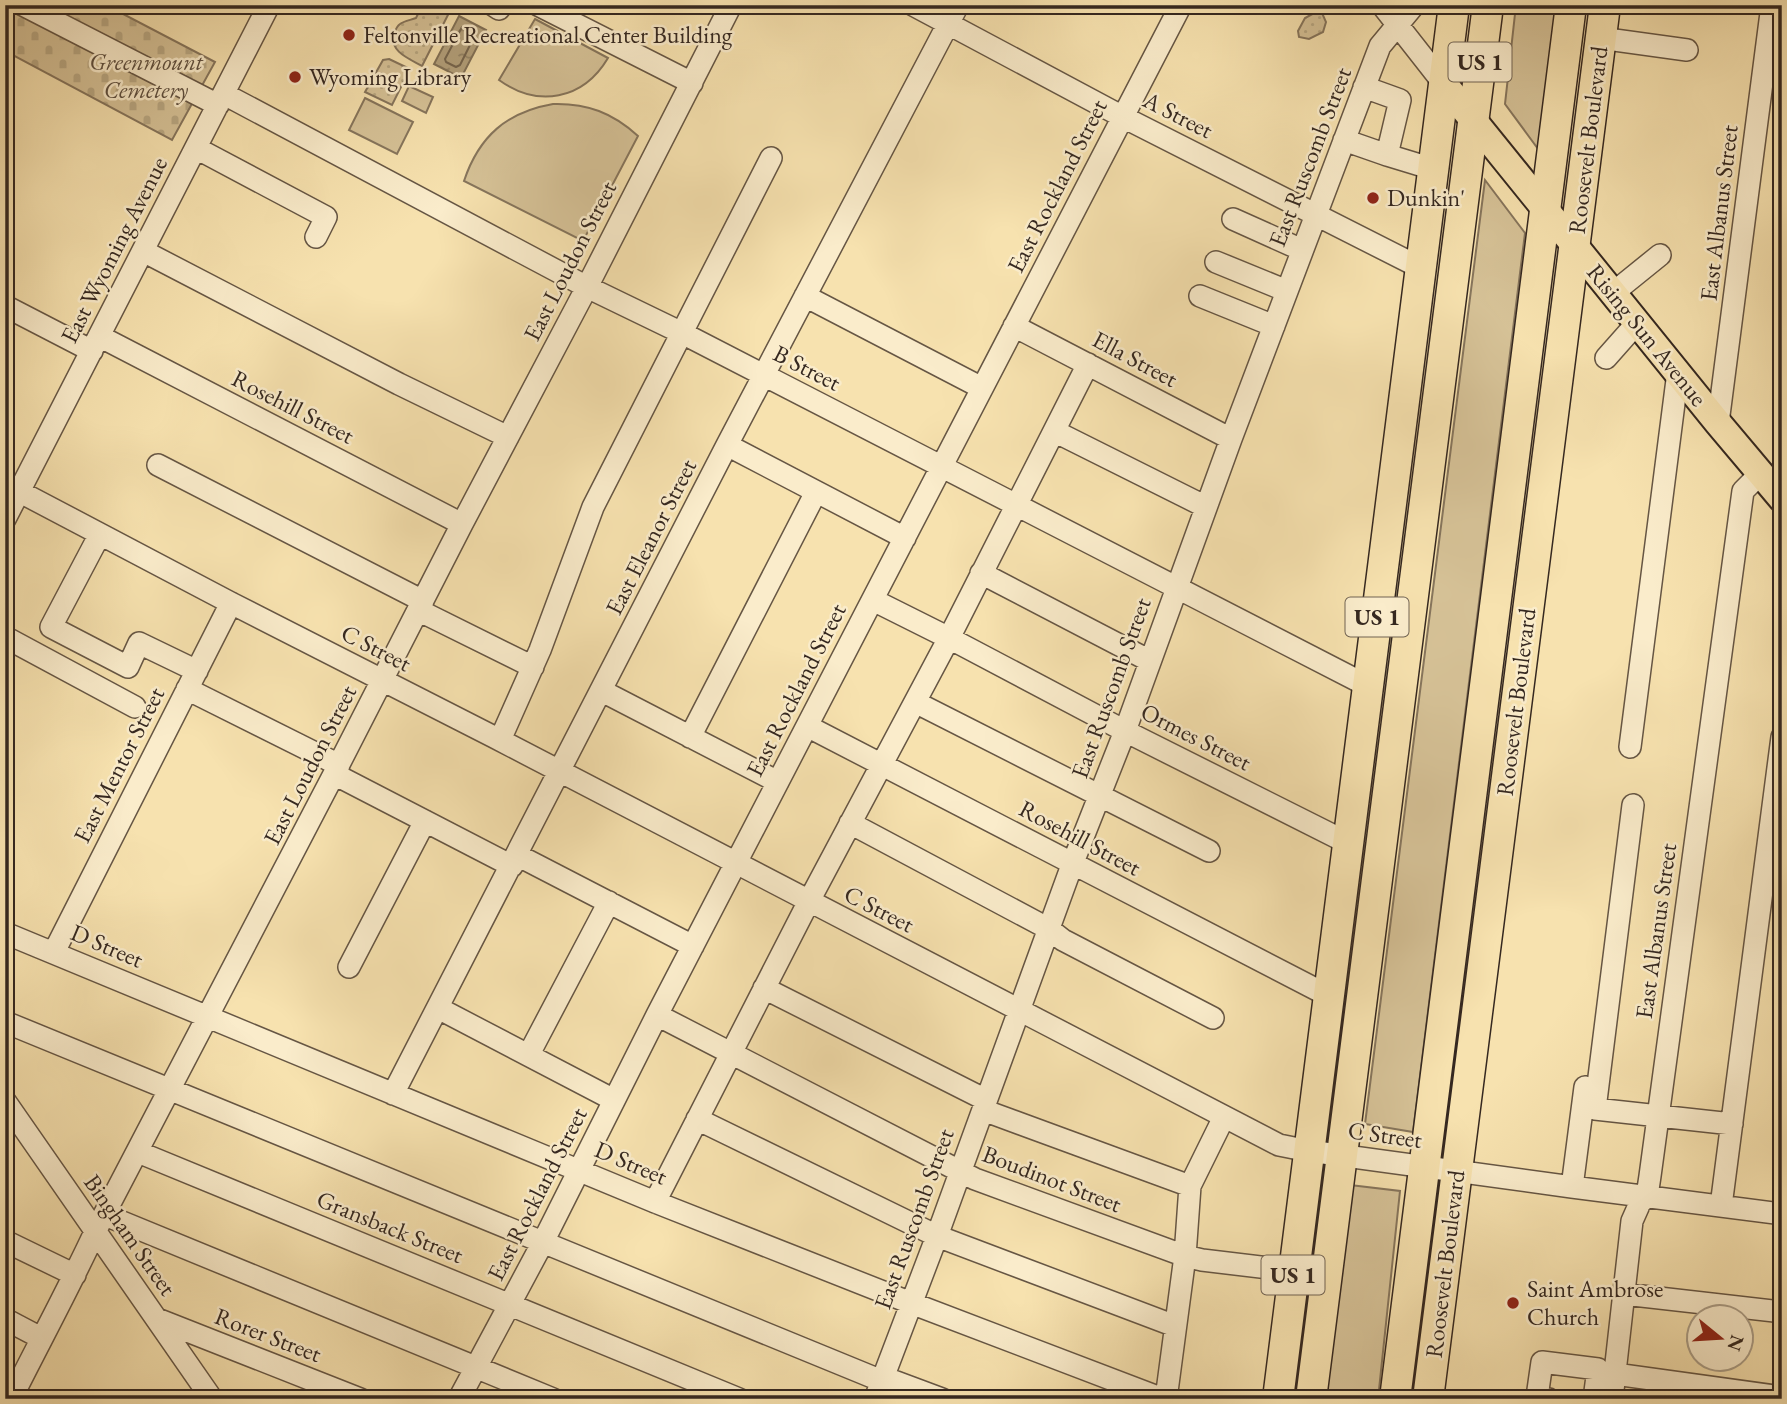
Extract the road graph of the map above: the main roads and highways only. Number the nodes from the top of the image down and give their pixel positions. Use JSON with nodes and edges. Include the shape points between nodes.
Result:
{"nodes":[{"id":1,"x":1454,"y":5,"type":"edge"},
{"id":2,"x":1488,"y":5,"type":"edge"},
{"id":3,"x":1572,"y":5,"type":"edge"},
{"id":4,"x":1605,"y":5,"type":"edge"},
{"id":5,"x":1444,"y":83,"type":"junction"},
{"id":6,"x":1473,"y":119,"type":"junction"},
{"id":7,"x":1546,"y":210,"type":"junction"},
{"id":8,"x":1574,"y":246,"type":"junction"},
{"id":9,"x":1782,"y":499,"type":"edge"},
{"id":10,"x":1534,"y":564,"type":"junction"},
{"id":11,"x":1482,"y":708,"type":"junction"},
{"id":12,"x":1460,"y":882,"type":"junction"},
{"id":13,"x":1475,"y":1031,"type":"junction"},
{"id":14,"x":1278,"y":1399,"type":"edge"},
{"id":15,"x":1311,"y":1399,"type":"edge"},
{"id":16,"x":1395,"y":1399,"type":"edge"},
{"id":17,"x":1428,"y":1399,"type":"edge"}],
"edges":[{"from":1,"to":5,"type":"highway","number":"US 1"},
{"from":2,"to":6,"type":"highway","number":"US 1"},
{"from":3,"to":7,"type":"highway","name":"Roosevelt Boulevard"},
{"from":4,"to":8,"type":"highway","name":"Roosevelt Boulevard"},
{"from":5,"to":6,"type":"main road","name":"Rising Sun Avenue"},
{"from":5,"to":14,"type":"highway","number":"US 1"},
{"from":6,"to":7,"type":"main road","name":"Rising Sun Avenue"},
{"from":6,"to":15,"type":"highway","number":"US 1"},
{"from":7,"to":8,"type":"main road","name":"Rising Sun Avenue"},
{"from":7,"to":11,"type":"highway","name":"Roosevelt Boulevard"},
{"from":8,"to":9,"type":"main road","name":"Rising Sun Avenue"},
{"from":8,"to":10,"type":"highway","name":"Roosevelt Boulevard"},
{"from":10,"to":11,"type":"highway"},
{"from":10,"to":13,"type":"highway","name":"Roosevelt Boulevard"},
{"from":11,"to":12,"type":"highway","name":"Roosevelt Boulevard"},
{"from":12,"to":13,"type":"highway"},
{"from":12,"to":16,"type":"highway","name":"Roosevelt Boulevard"},
{"from":13,"to":17,"type":"highway","name":"Roosevelt Boulevard"}]}
